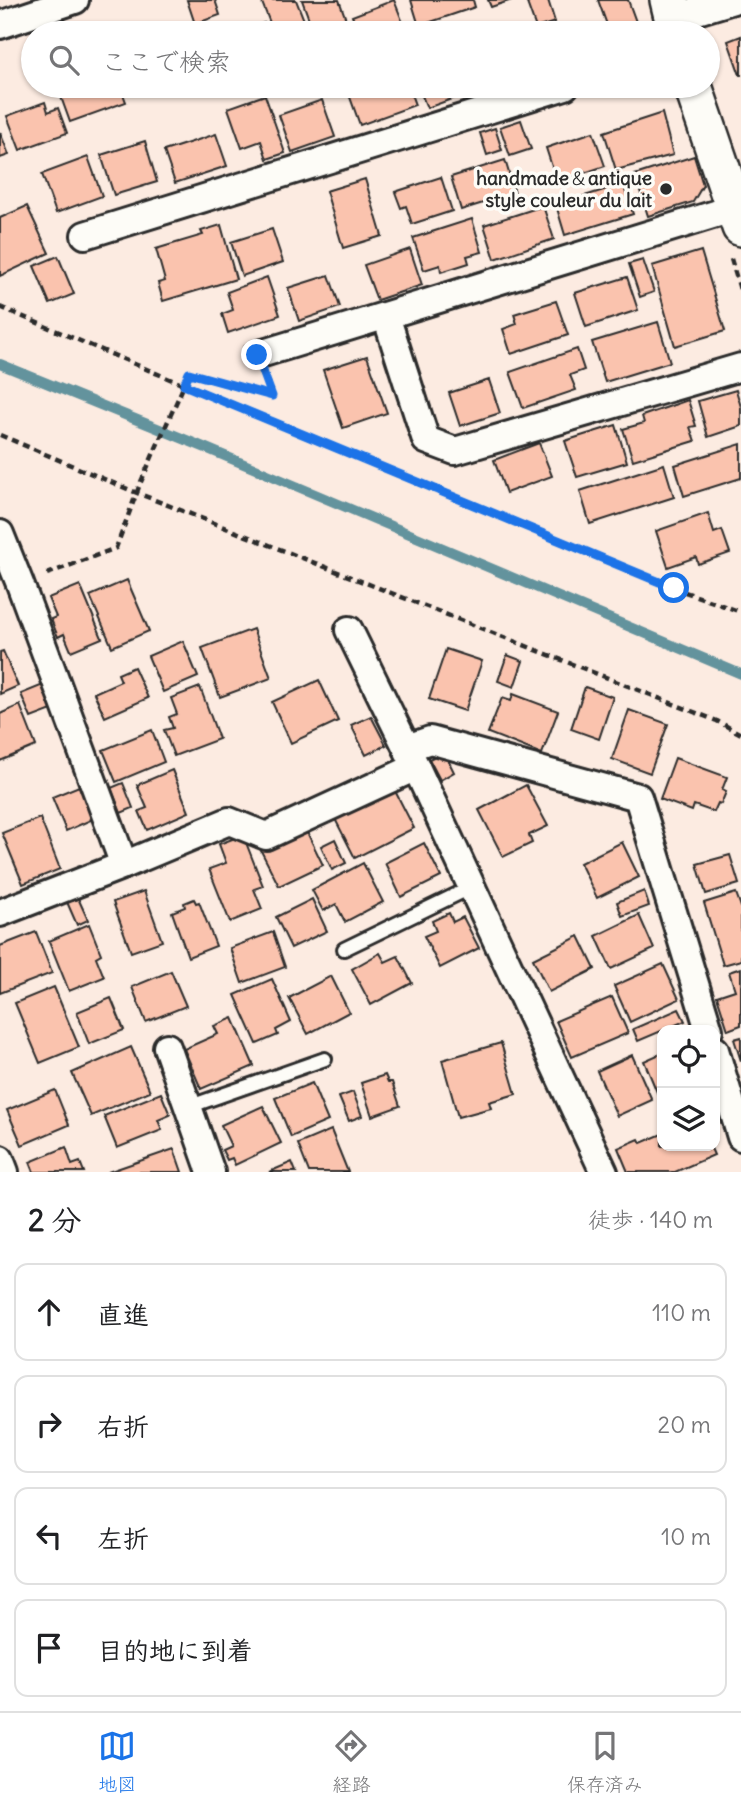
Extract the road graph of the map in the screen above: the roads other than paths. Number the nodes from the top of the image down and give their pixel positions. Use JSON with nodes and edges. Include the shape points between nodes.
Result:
{"nodes":[{"id":1,"x":75,"y":0,"type":"edge"},
{"id":2,"x":733,"y":0,"type":"edge"},
{"id":3,"x":673,"y":17,"type":"edge"},
{"id":4,"x":0,"y":24,"type":"edge"},
{"id":5,"x":526,"y":98,"type":"edge"},
{"id":6,"x":699,"y":98,"type":"edge"},
{"id":7,"x":730,"y":158,"type":"edge"},
{"id":8,"x":738,"y":218,"type":"edge"},
{"id":9,"x":85,"y":235,"type":"dead end"},
{"id":10,"x":386,"y":316,"type":"junction"},
{"id":11,"x":257,"y":355,"type":"road end"},
{"id":12,"x":741,"y":367,"type":"edge"},
{"id":13,"x":0,"y":534,"type":"edge"},
{"id":14,"x":349,"y":630,"type":"dead end"},
{"id":15,"x":412,"y":758,"type":"junction"},
{"id":16,"x":124,"y":865,"type":"junction"},
{"id":17,"x":472,"y":887,"type":"junction"},
{"id":18,"x":0,"y":913,"type":"edge"},
{"id":19,"x":344,"y":949,"type":"dead end"},
{"id":20,"x":707,"y":1025,"type":"edge"},
{"id":21,"x":167,"y":1047,"type":"dead end"},
{"id":22,"x":325,"y":1059,"type":"dead end"},
{"id":23,"x":720,"y":1067,"type":"edge"},
{"id":24,"x":188,"y":1107,"type":"junction"},
{"id":25,"x":741,"y":1137,"type":"edge"},
{"id":26,"x":0,"y":1159,"type":"edge"},
{"id":27,"x":5,"y":1172,"type":"edge"},
{"id":28,"x":211,"y":1172,"type":"edge"},
{"id":29,"x":604,"y":1172,"type":"edge"}],
"edges":[{"from":1,"to":4,"type":"street"},
{"from":2,"to":3,"type":"street"},
{"from":5,"to":9,"type":"street"},
{"from":6,"to":7,"type":"street"},
{"from":7,"to":8,"type":"street"},
{"from":8,"to":10,"type":"street"},
{"from":10,"to":11,"type":"street"},
{"from":10,"to":12,"type":"street","via":[[426,440],[455,451]]},
{"from":13,"to":16,"type":"street"},
{"from":14,"to":15,"type":"street"},
{"from":15,"to":16,"type":"street","via":[[265,836],[229,821]]},
{"from":15,"to":17,"type":"street"},
{"from":15,"to":20,"type":"street","via":[[430,740],[638,797]]},
{"from":16,"to":18,"type":"street"},
{"from":17,"to":19,"type":"lane"},
{"from":17,"to":29,"type":"street"},
{"from":21,"to":24,"type":"street"},
{"from":22,"to":24,"type":"lane"},
{"from":23,"to":25,"type":"street"},
{"from":24,"to":28,"type":"street"},
{"from":26,"to":27,"type":"street"}]}
